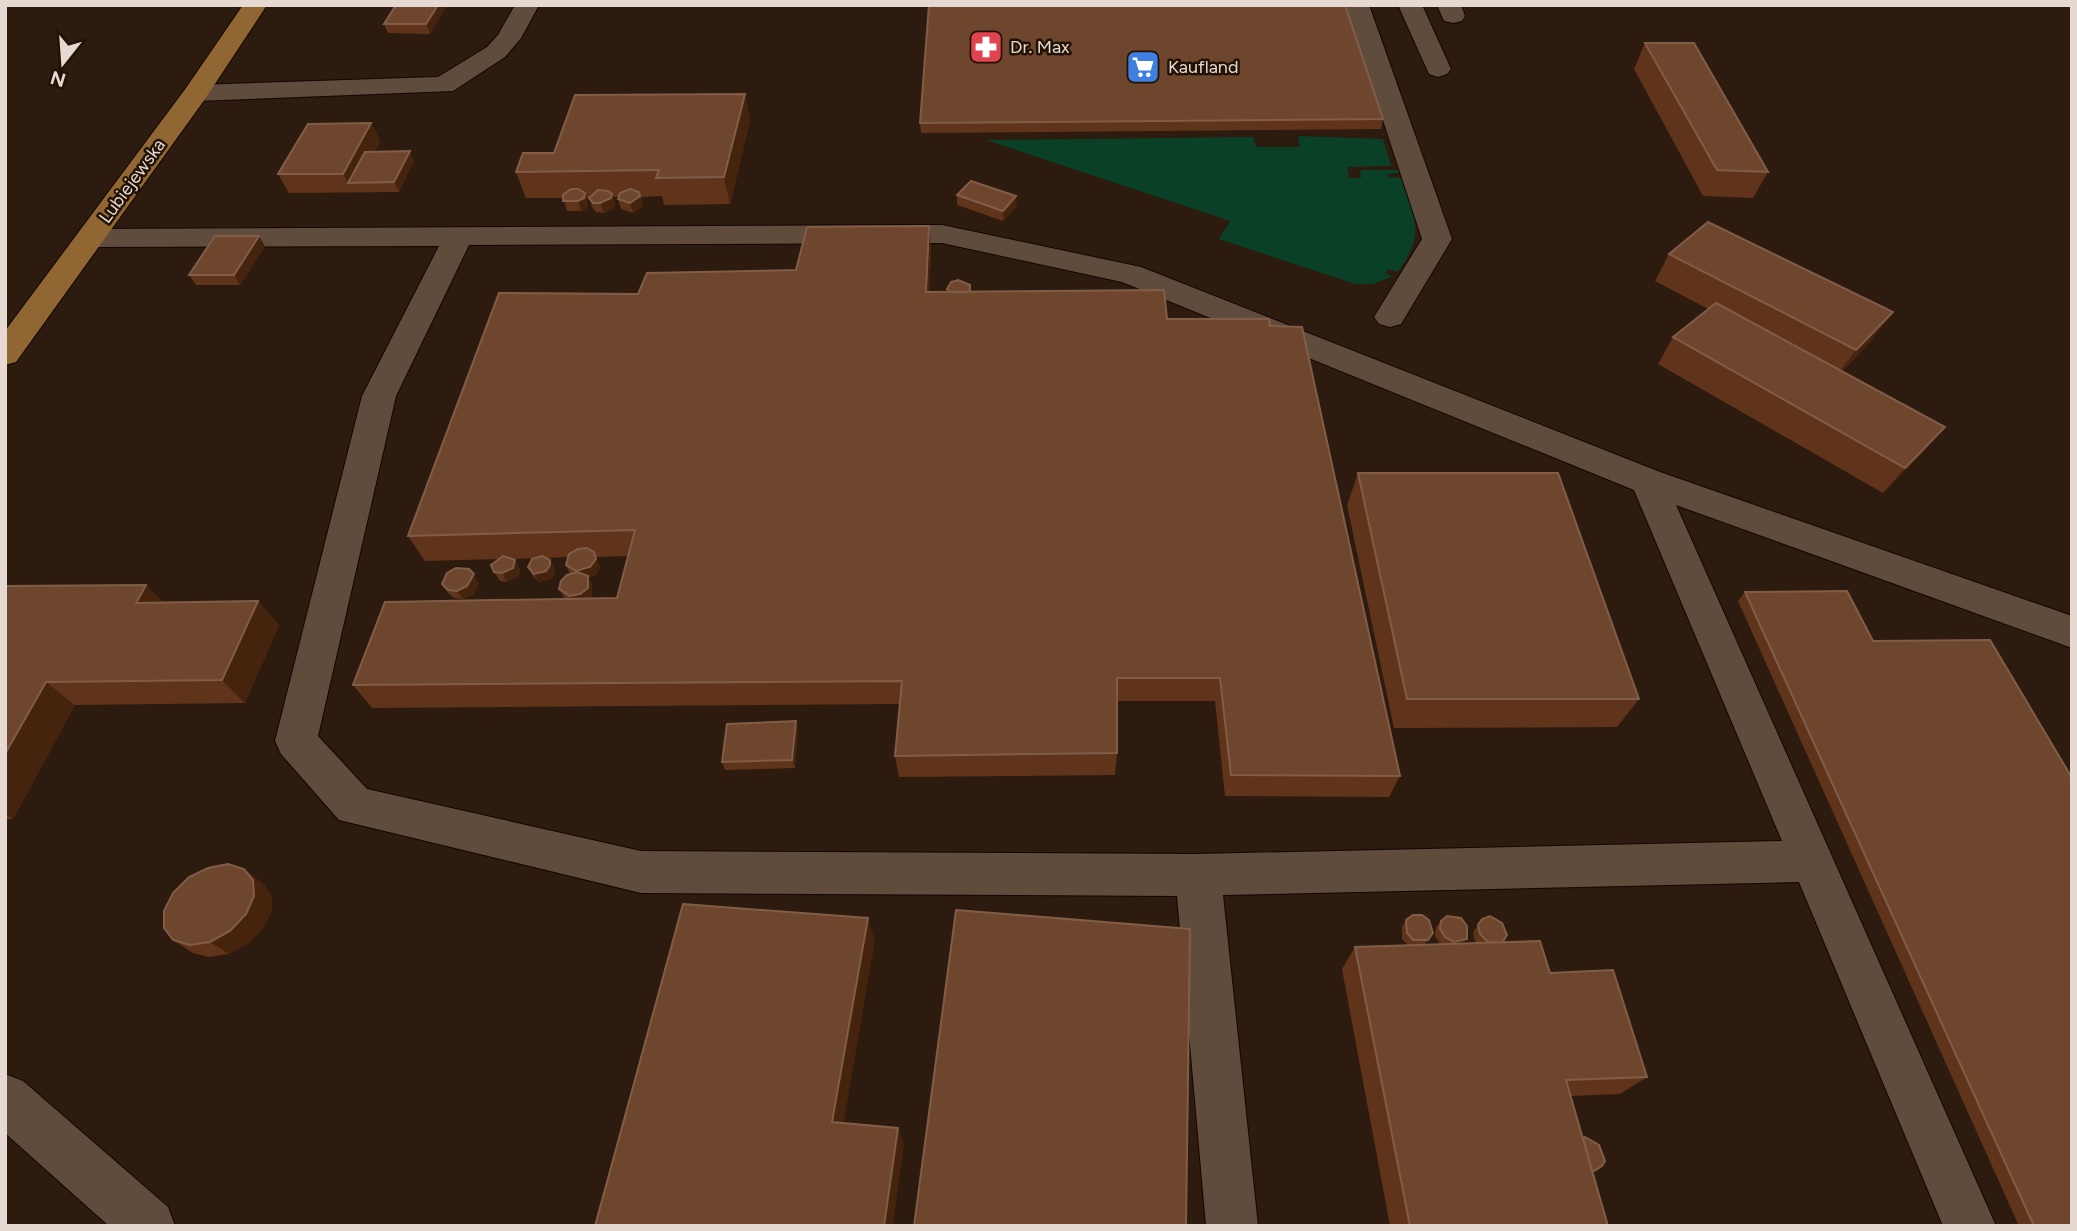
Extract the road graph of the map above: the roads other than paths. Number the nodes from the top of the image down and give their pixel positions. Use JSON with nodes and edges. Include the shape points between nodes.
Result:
{"nodes":[{"id":1,"x":255,"y":5,"type":"edge"},
{"id":2,"x":527,"y":5,"type":"edge"},
{"id":3,"x":1357,"y":5,"type":"edge"},
{"id":4,"x":1410,"y":5,"type":"edge"},
{"id":5,"x":1438,"y":69,"type":"dead end"},
{"id":6,"x":196,"y":93,"type":"junction"},
{"id":7,"x":459,"y":236,"type":"junction"},
{"id":8,"x":90,"y":238,"type":"junction"},
{"id":9,"x":1390,"y":317,"type":"dead end"},
{"id":10,"x":5,"y":354,"type":"edge"},
{"id":11,"x":1648,"y":481,"type":"junction"},
{"id":12,"x":2072,"y":632,"type":"edge"},
{"id":13,"x":1811,"y":861,"type":"junction"},
{"id":14,"x":1198,"y":875,"type":"junction"},
{"id":15,"x":5,"y":1099,"type":"edge"},
{"id":16,"x":149,"y":1226,"type":"edge"},
{"id":17,"x":1232,"y":1226,"type":"edge"},
{"id":18,"x":1970,"y":1226,"type":"edge"}],
"edges":[{"from":1,"to":6,"type":"main road","name":"Lubiejewska"},
{"from":2,"to":6,"type":"lane","via":[[496,52],[444,85]]},
{"from":3,"to":9,"type":"lane","via":[[1437,239]]},
{"from":4,"to":5,"type":"lane"},
{"from":6,"to":8,"type":"main road","name":"Lubiejewska"},
{"from":7,"to":8,"type":"lane"},
{"from":7,"to":11,"type":"lane","via":[[942,234],[1130,274]]},
{"from":7,"to":14,"type":"lane","via":[[379,396],[296,741],[355,806],[641,872]]},
{"from":8,"to":10,"type":"main road","name":"Lubiejewska"},
{"from":11,"to":12,"type":"lane"},
{"from":11,"to":13,"type":"lane"},
{"from":13,"to":14,"type":"lane"},
{"from":13,"to":18,"type":"lane"},
{"from":14,"to":17,"type":"lane"},
{"from":15,"to":16,"type":"lane"}]}
